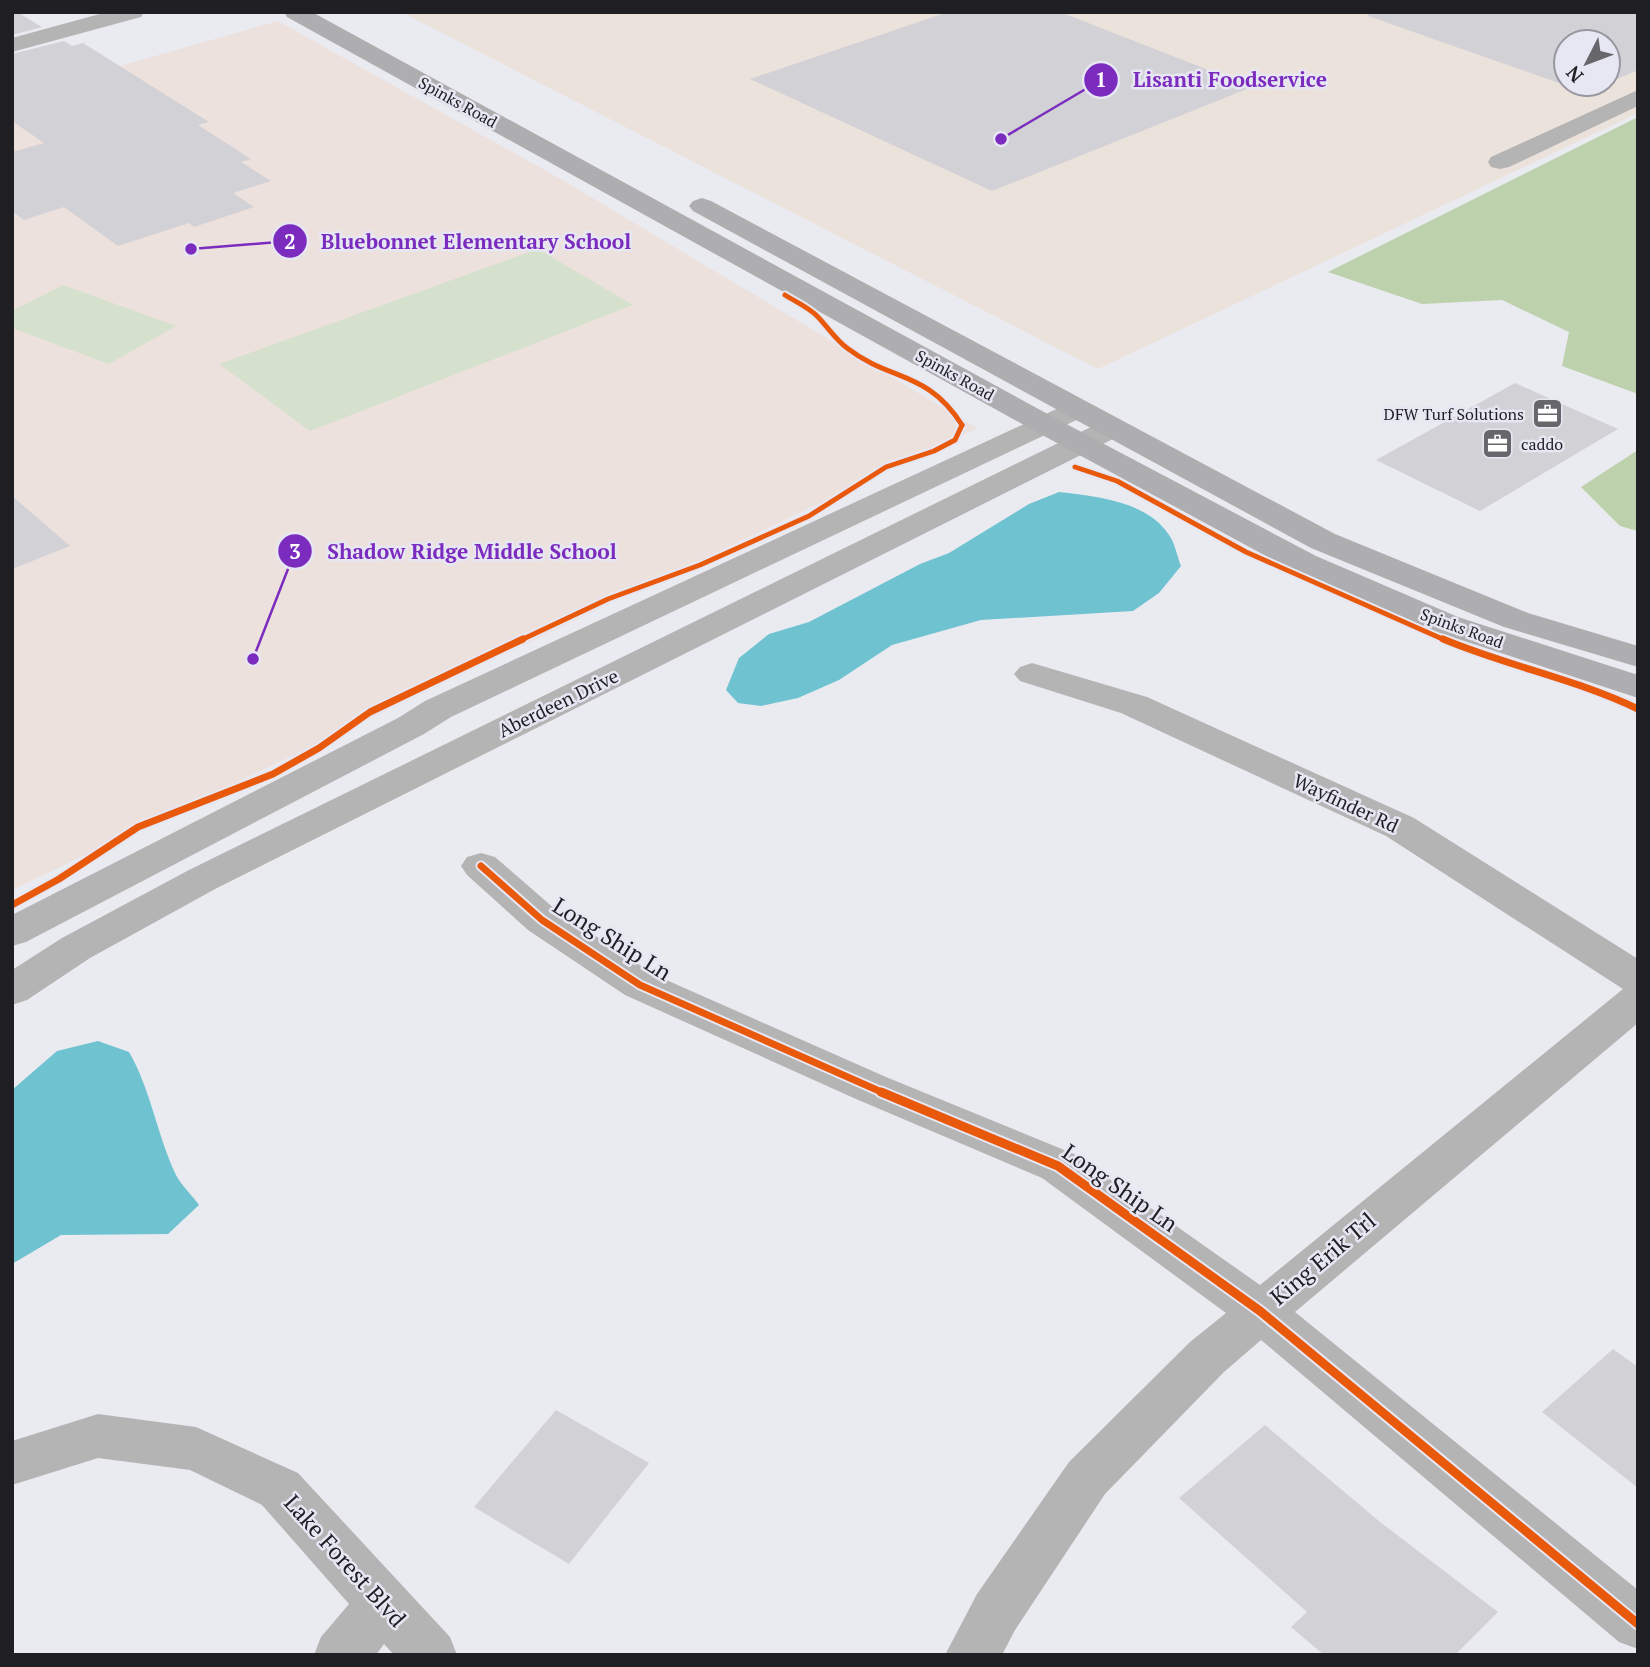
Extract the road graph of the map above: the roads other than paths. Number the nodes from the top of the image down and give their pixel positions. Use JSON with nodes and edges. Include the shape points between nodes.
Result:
{"nodes":[{"id":1,"x":133,"y":12,"type":"edge"},
{"id":2,"x":295,"y":12,"type":"edge"},
{"id":3,"x":84,"y":18,"type":"edge"},
{"id":4,"x":12,"y":45,"type":"edge"},
{"id":5,"x":437,"y":64,"type":"dead end"},
{"id":6,"x":406,"y":73,"type":"junction"},
{"id":7,"x":1638,"y":97,"type":"edge"},
{"id":8,"x":1500,"y":162,"type":"dead end"},
{"id":9,"x":627,"y":166,"type":"dead end"},
{"id":10,"x":594,"y":177,"type":"junction"},
{"id":11,"x":683,"y":196,"type":"dead end"},
{"id":12,"x":1076,"y":409,"type":"junction"},
{"id":13,"x":1044,"y":425,"type":"junction"},
{"id":14,"x":1112,"y":428,"type":"junction"},
{"id":15,"x":1080,"y":444,"type":"junction"},
{"id":16,"x":1638,"y":657,"type":"edge"},
{"id":17,"x":1032,"y":674,"type":"dead end"},
{"id":18,"x":1638,"y":687,"type":"edge"},
{"id":19,"x":425,"y":718,"type":"junction"},
{"id":20,"x":465,"y":748,"type":"junction"},
{"id":21,"x":481,"y":866,"type":"dead end"},
{"id":22,"x":12,"y":932,"type":"edge"},
{"id":23,"x":1638,"y":979,"type":"edge"},
{"id":24,"x":12,"y":990,"type":"edge"},
{"id":25,"x":1638,"y":1000,"type":"edge"},
{"id":26,"x":1260,"y":1311,"type":"junction"},
{"id":27,"x":12,"y":1463,"type":"edge"},
{"id":28,"x":383,"y":1604,"type":"junction"},
{"id":29,"x":1638,"y":1624,"type":"edge"},
{"id":30,"x":341,"y":1655,"type":"edge"},
{"id":31,"x":430,"y":1655,"type":"edge"},
{"id":32,"x":972,"y":1655,"type":"edge"}],
"edges":[{"from":1,"to":3,"type":"street"},
{"from":2,"to":6,"type":"main road","name":"Spinks Road"},
{"from":3,"to":4,"type":"street"},
{"from":5,"to":6,"type":"main road"},
{"from":6,"to":10,"type":"main road","name":"Spinks Road"},
{"from":7,"to":8,"type":"street"},
{"from":9,"to":10,"type":"main road"},
{"from":10,"to":13,"type":"main road","name":"Spinks Road"},
{"from":11,"to":12,"type":"main road","name":"Spinks Road"},
{"from":12,"to":13,"type":"street"},
{"from":12,"to":14,"type":"main road","name":"Spinks Road"},
{"from":13,"to":15,"type":"main road","name":"Spinks Road"},
{"from":13,"to":19,"type":"street"},
{"from":14,"to":15,"type":"street","name":"Aberdeen Drive"},
{"from":14,"to":16,"type":"main road","name":"Spinks Road","via":[[1323,541],[1516,620]]},
{"from":15,"to":18,"type":"main road","name":"Spinks Road","via":[[1304,563],[1446,624]]},
{"from":15,"to":20,"type":"street","name":"Aberdeen Drive"},
{"from":17,"to":23,"type":"street","name":"Wayfinder Rd","via":[[1134,705],[1400,827]]},
{"from":19,"to":20,"type":"street"},
{"from":19,"to":22,"type":"street"},
{"from":20,"to":24,"type":"street","name":"Aberdeen Drive","via":[[203,878],[76,948]]},
{"from":21,"to":26,"type":"street","name":"Long Ship Ln","via":[[542,920],[640,985],[1058,1166]]},
{"from":25,"to":26,"type":"street","name":"King Erik Trl"},
{"from":26,"to":29,"type":"street","name":"Long Ship Ln"},
{"from":26,"to":32,"type":"street","name":"King Erik Trl","via":[[1207,1357],[1087,1478]]},
{"from":27,"to":28,"type":"street","name":"Lake Forest Blvd","via":[[97,1436],[196,1448],[280,1489]]},
{"from":28,"to":30,"type":"street"},
{"from":28,"to":31,"type":"street","name":"Lake Forest Blvd"}]}
